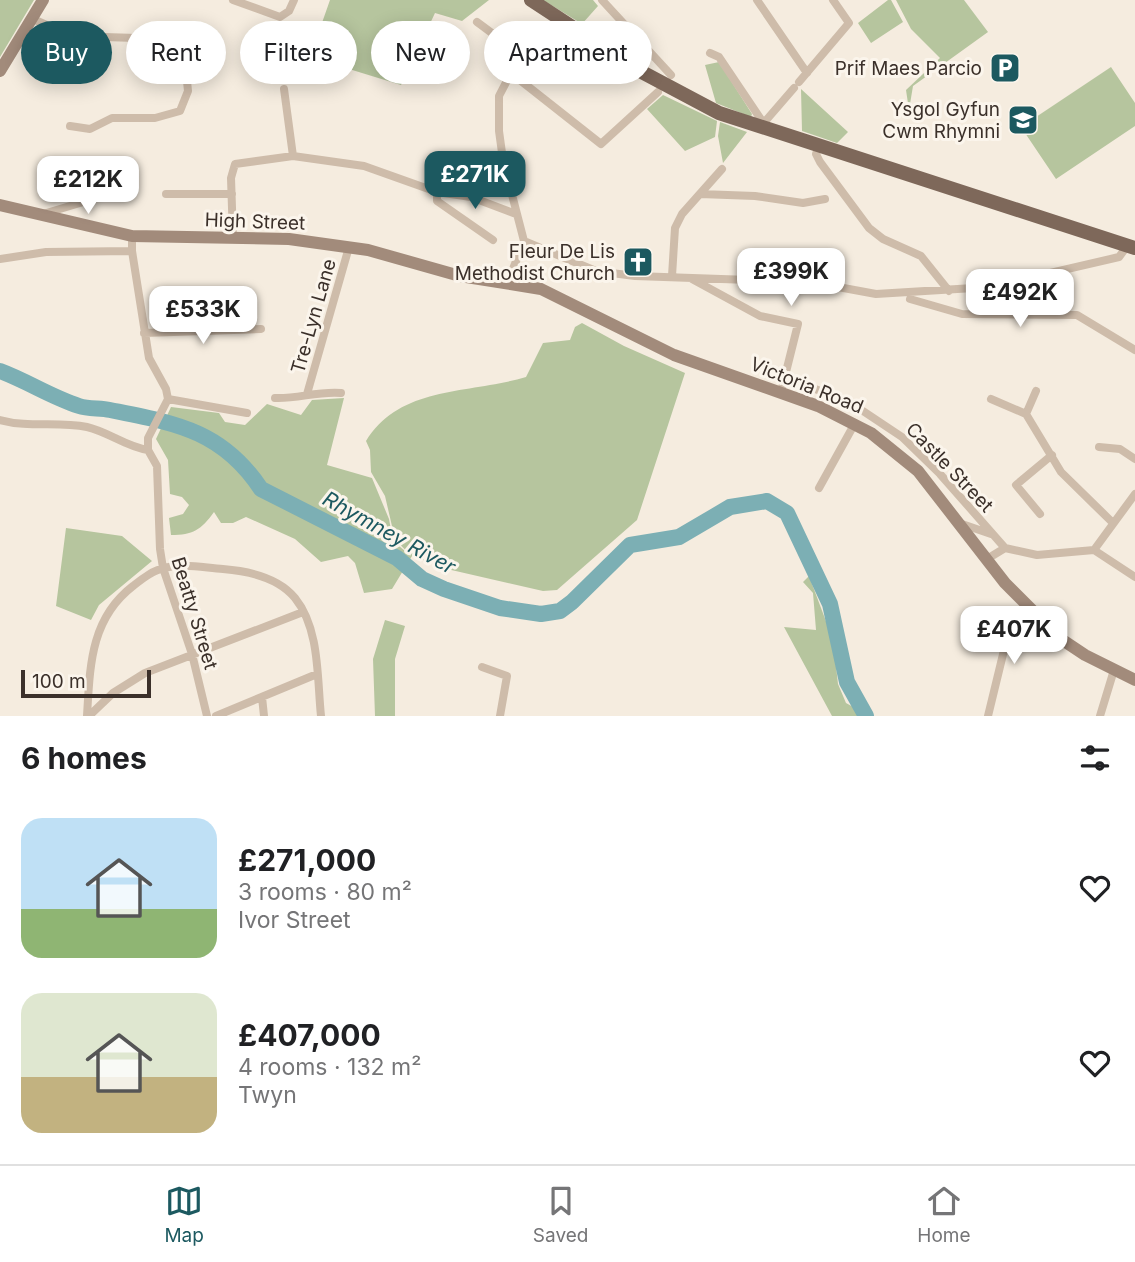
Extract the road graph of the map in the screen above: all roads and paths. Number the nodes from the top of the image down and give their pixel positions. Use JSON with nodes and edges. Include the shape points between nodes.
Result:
{"nodes":[{"id":1,"x":43,"y":0,"type":"edge"},
{"id":2,"x":233,"y":0,"type":"edge"},
{"id":3,"x":293,"y":0,"type":"edge"},
{"id":4,"x":531,"y":0,"type":"edge"},
{"id":5,"x":602,"y":0,"type":"edge"},
{"id":6,"x":757,"y":0,"type":"edge"},
{"id":7,"x":834,"y":0,"type":"edge"},
{"id":8,"x":33,"y":19,"type":"junction"},
{"id":9,"x":560,"y":20,"type":"joint"},
{"id":10,"x":477,"y":22,"type":"dead end"},
{"id":11,"x":484,"y":27,"type":"edge"},
{"id":12,"x":710,"y":53,"type":"dead end"},
{"id":13,"x":0,"y":71,"type":"edge"},
{"id":14,"x":807,"y":73,"type":"junction"},
{"id":15,"x":671,"y":75,"type":"dead end"},
{"id":16,"x":505,"y":84,"type":"edge"},
{"id":17,"x":525,"y":84,"type":"edge"},
{"id":18,"x":284,"y":89,"type":"dead end"},
{"id":19,"x":657,"y":93,"type":"dead end"},
{"id":20,"x":762,"y":125,"type":"junction"},
{"id":21,"x":70,"y":126,"type":"dead end"},
{"id":22,"x":819,"y":146,"type":"junction"},
{"id":23,"x":293,"y":156,"type":"junction"},
{"id":24,"x":98,"y":163,"type":"dead end"},
{"id":25,"x":722,"y":169,"type":"dead end"},
{"id":26,"x":127,"y":188,"type":"dead end"},
{"id":27,"x":437,"y":191,"type":"junction"},
{"id":28,"x":166,"y":194,"type":"dead end"},
{"id":29,"x":232,"y":194,"type":"junction"},
{"id":30,"x":700,"y":194,"type":"junction"},
{"id":31,"x":102,"y":196,"type":"junction"},
{"id":32,"x":825,"y":200,"type":"dead end"},
{"id":33,"x":0,"y":205,"type":"edge"},
{"id":34,"x":516,"y":214,"type":"junction"},
{"id":35,"x":40,"y":215,"type":"junction"},
{"id":36,"x":132,"y":236,"type":"junction"},
{"id":37,"x":233,"y":238,"type":"junction"},
{"id":38,"x":493,"y":240,"type":"dead end"},
{"id":39,"x":524,"y":241,"type":"junction"},
{"id":40,"x":349,"y":247,"type":"junction"},
{"id":41,"x":1131,"y":247,"type":"edge"},
{"id":42,"x":132,"y":251,"type":"junction"},
{"id":43,"x":0,"y":259,"type":"edge"},
{"id":44,"x":671,"y":276,"type":"junction"},
{"id":45,"x":690,"y":278,"type":"junction"},
{"id":46,"x":507,"y":284,"type":"junction"},
{"id":47,"x":949,"y":291,"type":"junction"},
{"id":48,"x":910,"y":299,"type":"dead end"},
{"id":49,"x":261,"y":329,"type":"dead end"},
{"id":50,"x":145,"y":333,"type":"junction"},
{"id":51,"x":1135,"y":350,"type":"edge"},
{"id":52,"x":785,"y":378,"type":"junction"},
{"id":53,"x":1036,"y":391,"type":"dead end"},
{"id":54,"x":781,"y":392,"type":"junction"},
{"id":55,"x":341,"y":393,"type":"dead end"},
{"id":56,"x":307,"y":394,"type":"junction"},
{"id":57,"x":275,"y":398,"type":"dead end"},
{"id":58,"x":991,"y":398,"type":"dead end"},
{"id":59,"x":166,"y":402,"type":"junction"},
{"id":60,"x":247,"y":413,"type":"dead end"},
{"id":61,"x":1026,"y":414,"type":"junction"},
{"id":62,"x":0,"y":420,"type":"edge"},
{"id":63,"x":855,"y":423,"type":"junction"},
{"id":64,"x":1099,"y":447,"type":"dead end"},
{"id":65,"x":148,"y":450,"type":"junction"},
{"id":66,"x":1052,"y":455,"type":"junction"},
{"id":67,"x":1135,"y":458,"type":"edge"},
{"id":68,"x":819,"y":488,"type":"dead end"},
{"id":69,"x":1135,"y":494,"type":"edge"},
{"id":70,"x":1040,"y":514,"type":"dead end"},
{"id":71,"x":1113,"y":523,"type":"junction"},
{"id":72,"x":962,"y":524,"type":"junction"},
{"id":73,"x":994,"y":535,"type":"junction"},
{"id":74,"x":1005,"y":548,"type":"junction"},
{"id":75,"x":1094,"y":550,"type":"junction"},
{"id":76,"x":987,"y":559,"type":"junction"},
{"id":77,"x":163,"y":568,"type":"junction"},
{"id":78,"x":1135,"y":577,"type":"edge"},
{"id":79,"x":303,"y":612,"type":"junction"},
{"id":80,"x":1032,"y":612,"type":"junction"},
{"id":81,"x":192,"y":654,"type":"junction"},
{"id":82,"x":482,"y":667,"type":"dead end"},
{"id":83,"x":1114,"y":670,"type":"junction"},
{"id":84,"x":317,"y":674,"type":"junction"},
{"id":85,"x":1135,"y":680,"type":"edge"},
{"id":86,"x":262,"y":697,"type":"junction"},
{"id":87,"x":88,"y":716,"type":"edge"},
{"id":88,"x":206,"y":716,"type":"edge"},
{"id":89,"x":216,"y":716,"type":"edge"},
{"id":90,"x":264,"y":716,"type":"edge"},
{"id":91,"x":321,"y":716,"type":"edge"},
{"id":92,"x":500,"y":716,"type":"edge"},
{"id":93,"x":988,"y":716,"type":"edge"},
{"id":94,"x":1100,"y":716,"type":"edge"}],
"edges":[{"from":1,"to":8,"type":"main road"},
{"from":2,"to":3,"type":"street","via":[[280,16],[289,11]]},
{"from":4,"to":9,"type":"main road"},
{"from":5,"to":15,"type":"street"},
{"from":6,"to":14,"type":"street"},
{"from":7,"to":14,"type":"street","via":[[849,23]]},
{"from":8,"to":13,"type":"main road"},
{"from":8,"to":21,"type":"street","via":[[71,36],[137,38],[166,51],[186,71],[188,91],[180,111],[155,118],[111,118],[90,129]]},
{"from":9,"to":20,"type":"main road","via":[[683,96]]},
{"from":10,"to":11,"type":"street"},
{"from":12,"to":20,"type":"street","via":[[719,57]]},
{"from":14,"to":20,"type":"street"},
{"from":16,"to":34,"type":"street","via":[[499,96],[499,131]]},
{"from":17,"to":19,"type":"street","via":[[601,144]]},
{"from":18,"to":23,"type":"street"},
{"from":20,"to":22,"type":"main road"},
{"from":22,"to":41,"type":"main road"},
{"from":22,"to":47,"type":"street","via":[[820,162],[869,228],[921,256]]},
{"from":23,"to":27,"type":"street","via":[[364,166]]},
{"from":23,"to":29,"type":"street","via":[[235,164]]},
{"from":24,"to":31,"type":"street"},
{"from":25,"to":30,"type":"street"},
{"from":26,"to":31,"type":"street"},
{"from":27,"to":34,"type":"street","via":[[471,197]]},
{"from":27,"to":38,"type":"street","via":[[437,201],[446,209]]},
{"from":28,"to":29,"type":"street"},
{"from":29,"to":37,"type":"street"},
{"from":30,"to":32,"type":"street","via":[[803,203]]},
{"from":30,"to":44,"type":"street","via":[[674,230]]},
{"from":31,"to":35,"type":"street"},
{"from":33,"to":35,"type":"main road","name":"High Street"},
{"from":34,"to":39,"type":"street"},
{"from":35,"to":36,"type":"main road","name":"High Street"},
{"from":36,"to":37,"type":"main road","name":"High Street"},
{"from":36,"to":42,"type":"street"},
{"from":37,"to":40,"type":"main road","name":"High Street"},
{"from":39,"to":44,"type":"street","via":[[596,271]]},
{"from":39,"to":46,"type":"street"},
{"from":40,"to":46,"type":"main road","name":"High Street"},
{"from":40,"to":56,"type":"street","name":"Tre-Lyn Lane"},
{"from":41,"to":47,"type":"street","via":[[1119,257],[1025,281]]},
{"from":42,"to":43,"type":"street","via":[[46,252]]},
{"from":42,"to":50,"type":"street"},
{"from":44,"to":45,"type":"street"},
{"from":45,"to":47,"type":"street","via":[[811,282],[876,294]]},
{"from":45,"to":52,"type":"street","via":[[760,316],[798,324]]},
{"from":46,"to":54,"type":"main road","name":"Victoria Road","via":[[541,289],[674,355]]},
{"from":48,"to":51,"type":"street","via":[[962,314],[1077,315]]},
{"from":49,"to":50,"type":"street"},
{"from":50,"to":59,"type":"street","via":[[149,358],[166,389]]},
{"from":52,"to":54,"type":"street"},
{"from":52,"to":73,"type":"street","name":"Castle Street","via":[[848,401],[902,437]]},
{"from":53,"to":61,"type":"street"},
{"from":54,"to":63,"type":"main road","name":"Victoria Road"},
{"from":55,"to":56,"type":"street","name":"Tre-Lyn Lane"},
{"from":56,"to":57,"type":"street","name":"Tre-Lyn Lane"},
{"from":58,"to":61,"type":"street"},
{"from":59,"to":60,"type":"street"},
{"from":59,"to":65,"type":"street","name":"Beatty Street","via":[[148,438]]},
{"from":61,"to":66,"type":"street"},
{"from":62,"to":65,"type":"street","via":[[21,426],[90,428]]},
{"from":63,"to":68,"type":"street"},
{"from":63,"to":72,"type":"main road","name":"Victoria Road","via":[[918,471]]},
{"from":64,"to":67,"type":"street","via":[[1120,449]]},
{"from":65,"to":77,"type":"street","name":"Beatty Street","via":[[157,466]]},
{"from":66,"to":70,"type":"street","via":[[1016,485]]},
{"from":66,"to":71,"type":"street","via":[[1068,480]]},
{"from":69,"to":71,"type":"street"},
{"from":71,"to":75,"type":"street"},
{"from":72,"to":73,"type":"street"},
{"from":72,"to":76,"type":"main road","name":"Victoria Road"},
{"from":73,"to":74,"type":"street","name":"Castle Street"},
{"from":74,"to":75,"type":"street","via":[[1037,555]]},
{"from":74,"to":76,"type":"street"},
{"from":75,"to":78,"type":"street"},
{"from":76,"to":80,"type":"main road","name":"Victoria Road"},
{"from":77,"to":79,"type":"street","via":[[250,572],[284,588]]},
{"from":77,"to":81,"type":"street","name":"Beatty Street"},
{"from":77,"to":87,"type":"street","via":[[127,591],[99,627],[90,662]]},
{"from":79,"to":81,"type":"street"},
{"from":79,"to":84,"type":"street"},
{"from":80,"to":83,"type":"main road","name":"Victoria Road","via":[[1061,639]]},
{"from":80,"to":93,"type":"street","via":[[1006,642]]},
{"from":81,"to":87,"type":"street","via":[[132,680]]},
{"from":81,"to":88,"type":"street","name":"Beatty Street"},
{"from":82,"to":92,"type":"street","via":[[507,676]]},
{"from":83,"to":85,"type":"main road","name":"Victoria Road"},
{"from":83,"to":94,"type":"street"},
{"from":84,"to":86,"type":"street"},
{"from":84,"to":91,"type":"street"},
{"from":86,"to":89,"type":"street"},
{"from":86,"to":90,"type":"street"}]}
